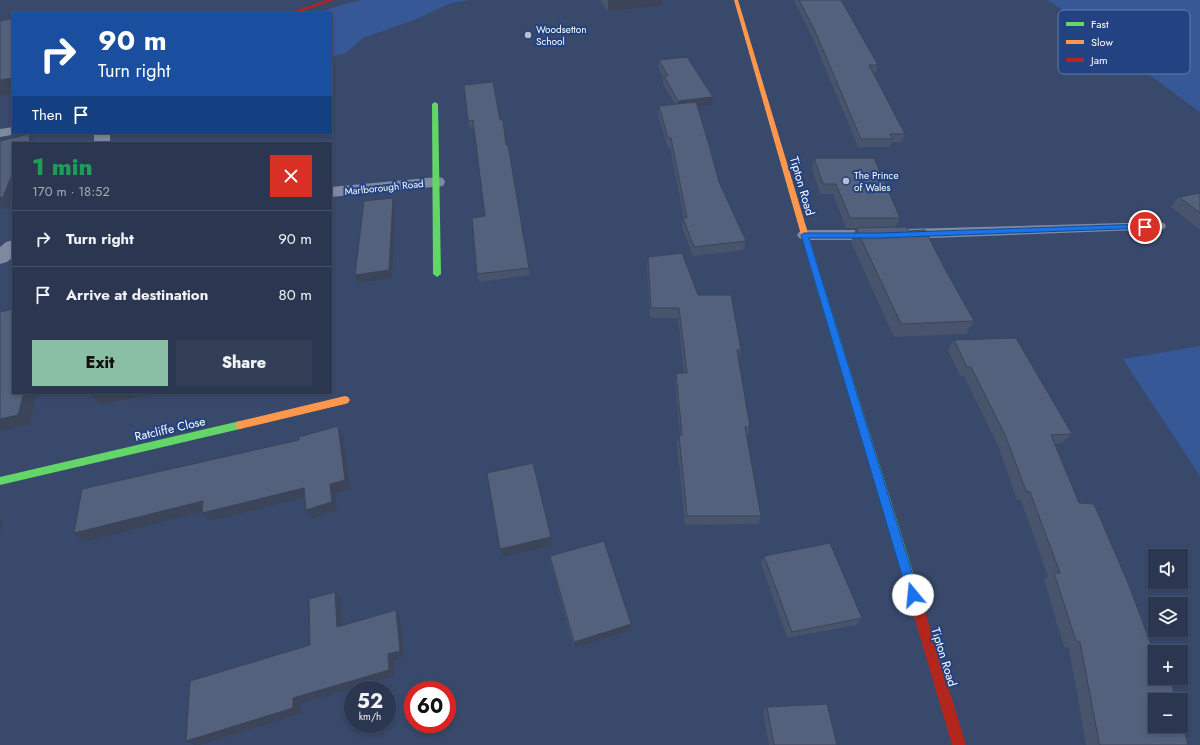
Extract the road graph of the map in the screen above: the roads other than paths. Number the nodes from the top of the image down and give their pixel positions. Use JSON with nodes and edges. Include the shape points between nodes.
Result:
{"nodes":[{"id":1,"x":332,"y":0,"type":"edge"},
{"id":2,"x":736,"y":0,"type":"edge"},
{"id":3,"x":295,"y":12,"type":"edge"},
{"id":4,"x":435,"y":104,"type":"dead end"},
{"id":5,"x":12,"y":131,"type":"edge"},
{"id":6,"x":0,"y":133,"type":"edge"},
{"id":7,"x":437,"y":182,"type":"junction"},
{"id":8,"x":332,"y":192,"type":"edge"},
{"id":9,"x":1158,"y":226,"type":"dead end"},
{"id":10,"x":804,"y":235,"type":"junction"},
{"id":11,"x":12,"y":247,"type":"edge"},
{"id":12,"x":0,"y":258,"type":"edge"},
{"id":13,"x":437,"y":274,"type":"dead end"},
{"id":14,"x":345,"y":400,"type":"dead end"},
{"id":15,"x":0,"y":482,"type":"edge"},
{"id":16,"x":959,"y":745,"type":"edge"}],
"edges":[{"from":1,"to":3,"type":"main road"},
{"from":2,"to":10,"type":"main road","name":"Tipton Road"},
{"from":4,"to":7,"type":"main road","name":"Marlborough Road"},
{"from":5,"to":6,"type":"lane"},
{"from":7,"to":8,"type":"street","name":"Marlborough Road"},
{"from":7,"to":13,"type":"main road","name":"Marlborough Road"},
{"from":9,"to":10,"type":"lane","via":[[891,235]]},
{"from":10,"to":16,"type":"main road","name":"Tipton Road"},
{"from":11,"to":12,"type":"street"},
{"from":14,"to":15,"type":"main road","name":"Ratcliffe Close"}]}
